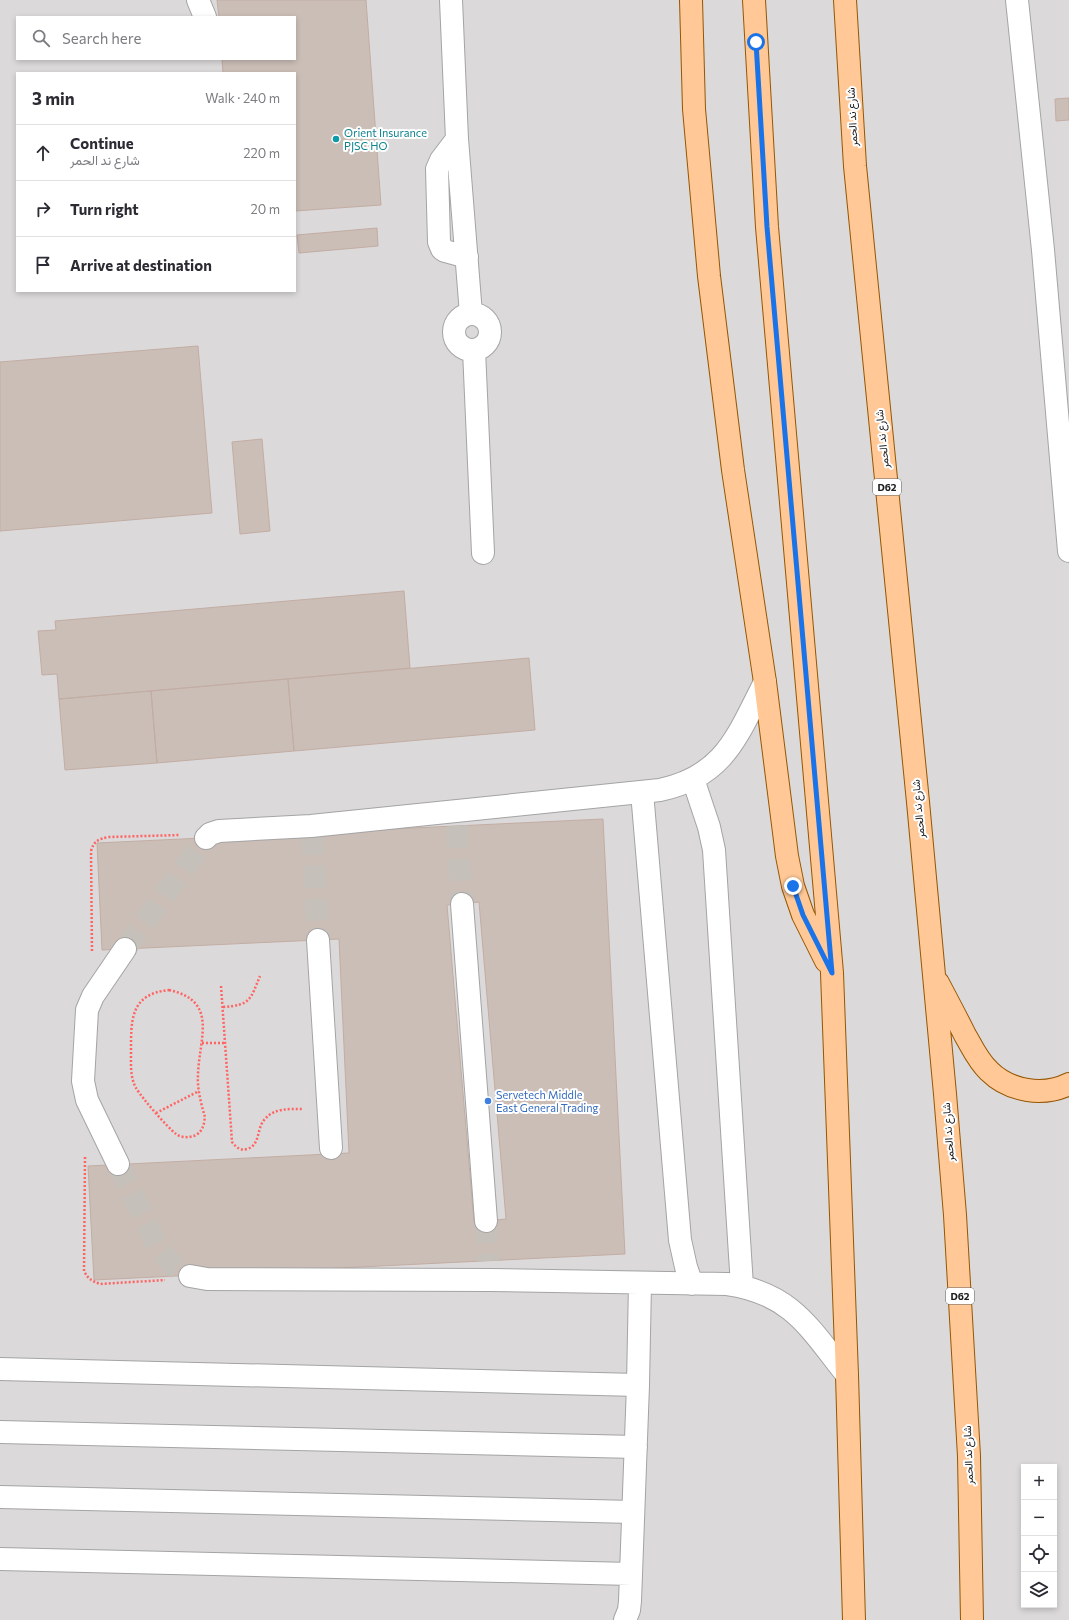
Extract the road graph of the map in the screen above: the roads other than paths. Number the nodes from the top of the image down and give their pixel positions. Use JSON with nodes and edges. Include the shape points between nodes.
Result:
{"nodes":[{"id":1,"x":198,"y":0,"type":"edge"},
{"id":2,"x":451,"y":0,"type":"edge"},
{"id":3,"x":691,"y":0,"type":"edge"},
{"id":4,"x":754,"y":0,"type":"edge"},
{"id":5,"x":845,"y":0,"type":"edge"},
{"id":6,"x":1017,"y":0,"type":"edge"},
{"id":7,"x":205,"y":16,"type":"edge"},
{"id":8,"x":1069,"y":552,"type":"edge"},
{"id":9,"x":483,"y":553,"type":"dead end"},
{"id":10,"x":765,"y":682,"type":"junction"},
{"id":11,"x":693,"y":779,"type":"junction"},
{"id":12,"x":642,"y":792,"type":"junction"},
{"id":13,"x":208,"y":836,"type":"tunnel mouth"},
{"id":14,"x":462,"y":904,"type":"tunnel mouth"},
{"id":15,"x":318,"y":940,"type":"tunnel mouth"},
{"id":16,"x":125,"y":949,"type":"tunnel mouth"},
{"id":17,"x":832,"y":973,"type":"junction"},
{"id":18,"x":933,"y":974,"type":"junction"},
{"id":19,"x":1069,"y":1084,"type":"edge"},
{"id":20,"x":331,"y":1148,"type":"dead end"},
{"id":21,"x":118,"y":1164,"type":"tunnel mouth"},
{"id":22,"x":486,"y":1221,"type":"tunnel mouth"},
{"id":23,"x":193,"y":1276,"type":"tunnel mouth"},
{"id":24,"x":640,"y":1283,"type":"junction"},
{"id":25,"x":692,"y":1284,"type":"junction"},
{"id":26,"x":742,"y":1286,"type":"junction"},
{"id":27,"x":0,"y":1369,"type":"edge"},
{"id":28,"x":847,"y":1375,"type":"junction"},
{"id":29,"x":638,"y":1385,"type":"junction"},
{"id":30,"x":0,"y":1432,"type":"edge"},
{"id":31,"x":636,"y":1447,"type":"junction"},
{"id":32,"x":0,"y":1497,"type":"edge"},
{"id":33,"x":634,"y":1512,"type":"junction"},
{"id":34,"x":0,"y":1559,"type":"edge"},
{"id":35,"x":631,"y":1574,"type":"junction"},
{"id":36,"x":625,"y":1620,"type":"edge"},
{"id":37,"x":854,"y":1620,"type":"edge"},
{"id":38,"x":972,"y":1620,"type":"edge"}],
"edges":[{"from":1,"to":7,"type":"street"},
{"from":2,"to":9,"type":"street","via":[[457,139],[471,314],[480,316],[487,322],[491,331],[489,340],[483,347],[474,350]]},
{"from":3,"to":10,"type":"main road","via":[[694,109],[709,276],[733,470]]},
{"from":4,"to":17,"type":"main road","via":[[768,234]]},
{"from":5,"to":18,"type":"main road","name":"شارع ند الحمر","number":"D62","via":[[855,166]]},
{"from":6,"to":8,"type":"street","via":[[1043,250]]},
{"from":10,"to":11,"type":"street","via":[[731,746],[708,770]]},
{"from":10,"to":17,"type":"main road","via":[[793,886],[803,915]]},
{"from":11,"to":12,"type":"street","via":[[677,786]]},
{"from":11,"to":26,"type":"street","via":[[714,850]]},
{"from":12,"to":13,"type":"street","via":[[456,818],[311,829],[225,831]]},
{"from":12,"to":25,"type":"street","via":[[680,1240]]},
{"from":14,"to":22,"type":"street"},
{"from":15,"to":20,"type":"street"},
{"from":16,"to":21,"type":"street","via":[[93,996],[87,1010],[83,1087]]},
{"from":17,"to":28,"type":"main road"},
{"from":18,"to":19,"type":"main road","via":[[979,1060],[989,1071],[1016,1088],[1032,1091],[1048,1091]]},
{"from":18,"to":38,"type":"main road","name":"شارع ند الحمر","number":"D62","via":[[945,1094],[962,1336],[969,1456]]},
{"from":23,"to":24,"type":"street","via":[[208,1279],[489,1271]]},
{"from":24,"to":25,"type":"street"},
{"from":24,"to":29,"type":"street"},
{"from":25,"to":26,"type":"street"},
{"from":26,"to":28,"type":"street","via":[[759,1291],[789,1307]]},
{"from":27,"to":29,"type":"street"},
{"from":28,"to":37,"type":"main road"},
{"from":29,"to":31,"type":"street"},
{"from":30,"to":31,"type":"street"},
{"from":31,"to":33,"type":"street"},
{"from":32,"to":33,"type":"street"},
{"from":33,"to":35,"type":"street"},
{"from":34,"to":35,"type":"street"},
{"from":35,"to":36,"type":"street","via":[[630,1605]]}]}
